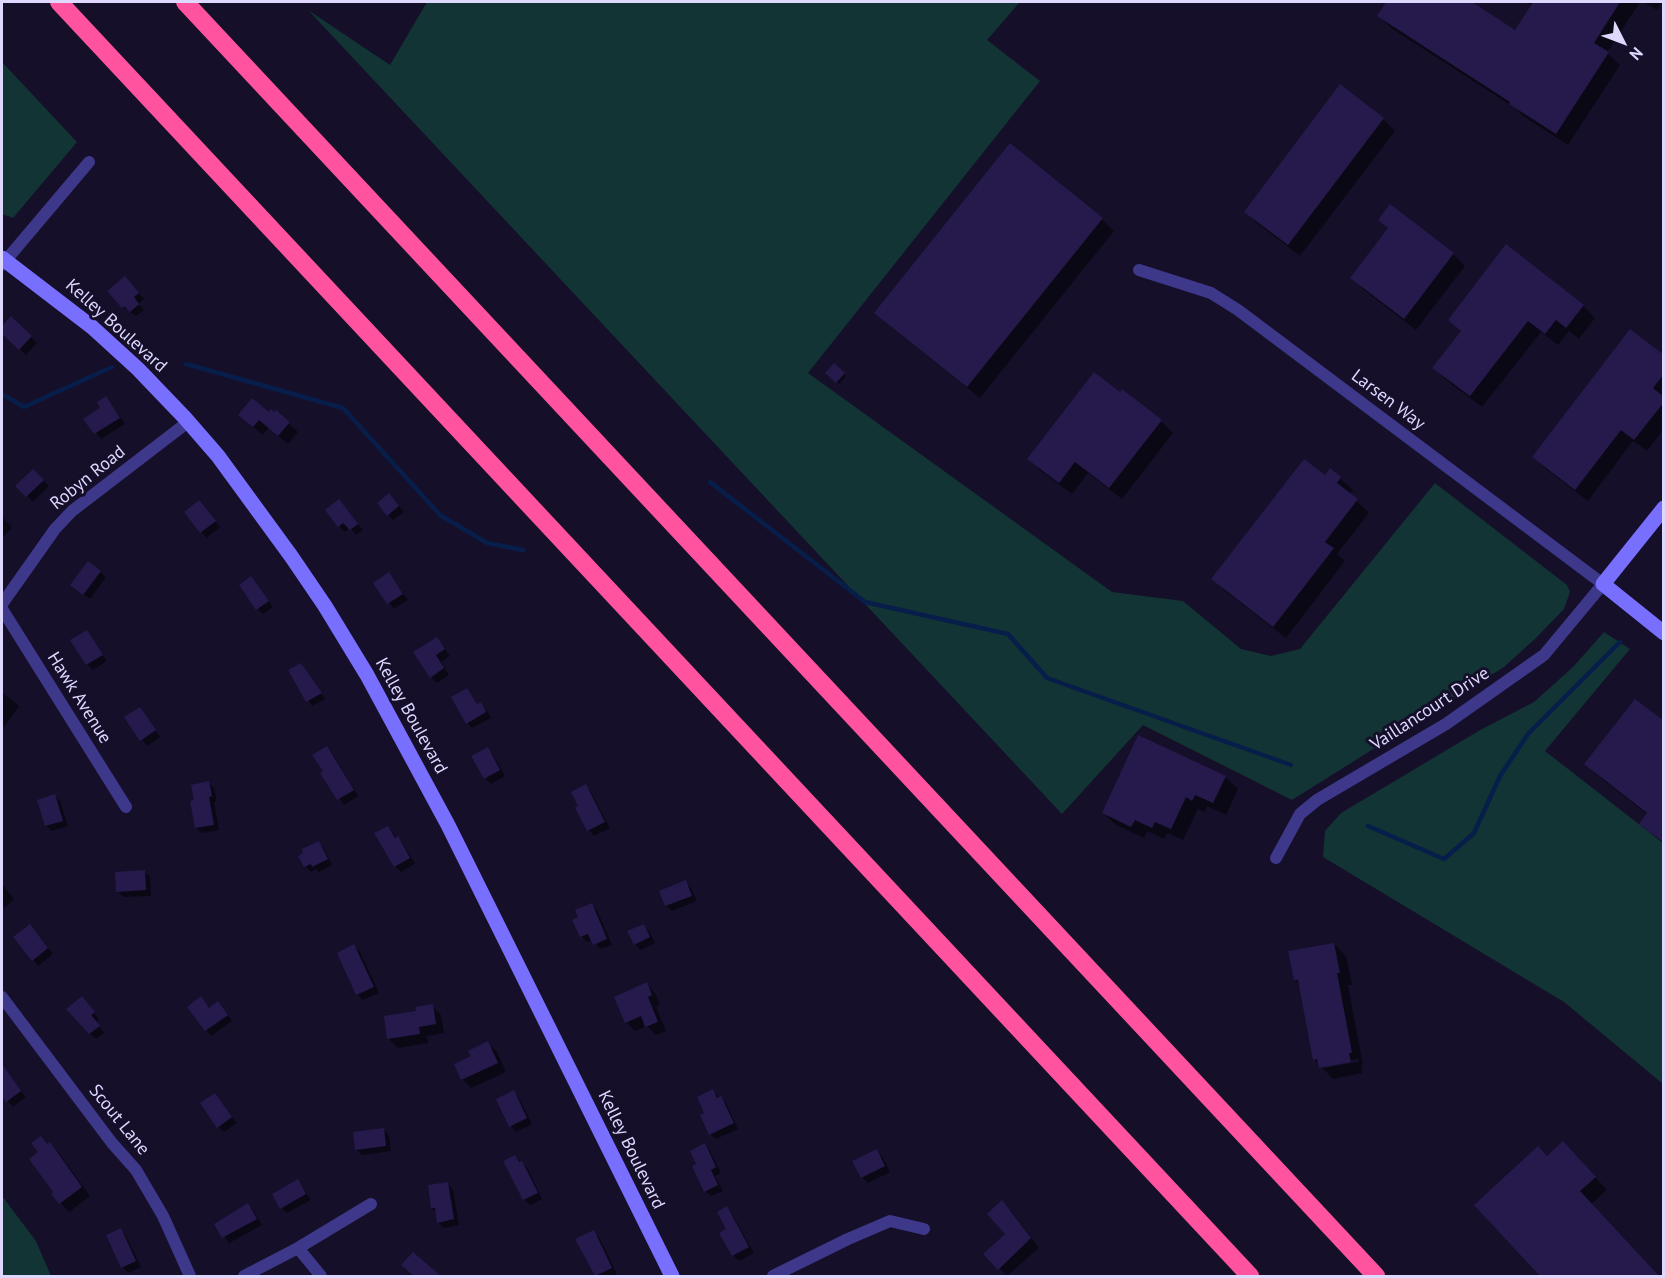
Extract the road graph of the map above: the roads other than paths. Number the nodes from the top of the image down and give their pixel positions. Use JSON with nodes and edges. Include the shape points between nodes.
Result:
{"nodes":[{"id":1,"x":59,"y":2,"type":"edge"},
{"id":2,"x":185,"y":2,"type":"edge"},
{"id":3,"x":89,"y":162,"type":"dead end"},
{"id":4,"x":3,"y":261,"type":"edge"},
{"id":5,"x":1139,"y":270,"type":"dead end"},
{"id":6,"x":188,"y":422,"type":"junction"},
{"id":7,"x":1664,"y":508,"type":"edge"},
{"id":8,"x":1603,"y":584,"type":"junction"},
{"id":9,"x":2,"y":604,"type":"edge"},
{"id":10,"x":2,"y":609,"type":"edge"},
{"id":11,"x":1664,"y":633,"type":"edge"},
{"id":12,"x":126,"y":807,"type":"dead end"},
{"id":13,"x":1276,"y":858,"type":"dead end"},
{"id":14,"x":2,"y":997,"type":"edge"},
{"id":15,"x":371,"y":1204,"type":"dead end"},
{"id":16,"x":924,"y":1229,"type":"dead end"},
{"id":17,"x":298,"y":1248,"type":"junction"},
{"id":18,"x":190,"y":1276,"type":"edge"},
{"id":19,"x":244,"y":1276,"type":"edge"},
{"id":20,"x":321,"y":1276,"type":"edge"},
{"id":21,"x":672,"y":1276,"type":"edge"},
{"id":22,"x":773,"y":1276,"type":"edge"},
{"id":23,"x":1250,"y":1276,"type":"edge"},
{"id":24,"x":1376,"y":1276,"type":"edge"}],
"edges":[{"from":1,"to":23,"type":"highway"},
{"from":2,"to":24,"type":"highway"},
{"from":3,"to":4,"type":"street"},
{"from":4,"to":6,"type":"main road","name":"Kelley Boulevard","via":[[92,327]]},
{"from":5,"to":8,"type":"street","name":"Larsen Way","via":[[1211,293],[1238,310]]},
{"from":6,"to":9,"type":"street","name":"Robyn Road","via":[[72,511]]},
{"from":6,"to":21,"type":"main road","name":"Kelley Boulevard","via":[[218,456],[291,556],[367,675],[448,825]]},
{"from":7,"to":8,"type":"main road"},
{"from":8,"to":11,"type":"main road"},
{"from":8,"to":13,"type":"street","name":"Vaillancourt Drive","via":[[1544,655],[1446,724],[1300,814]]},
{"from":10,"to":12,"type":"street","name":"Hawk Avenue"},
{"from":14,"to":18,"type":"street","name":"Scout Lane","via":[[136,1170],[163,1216]]},
{"from":15,"to":17,"type":"street"},
{"from":16,"to":22,"type":"street","via":[[890,1221]]},
{"from":17,"to":19,"type":"street"},
{"from":17,"to":20,"type":"street"}]}
